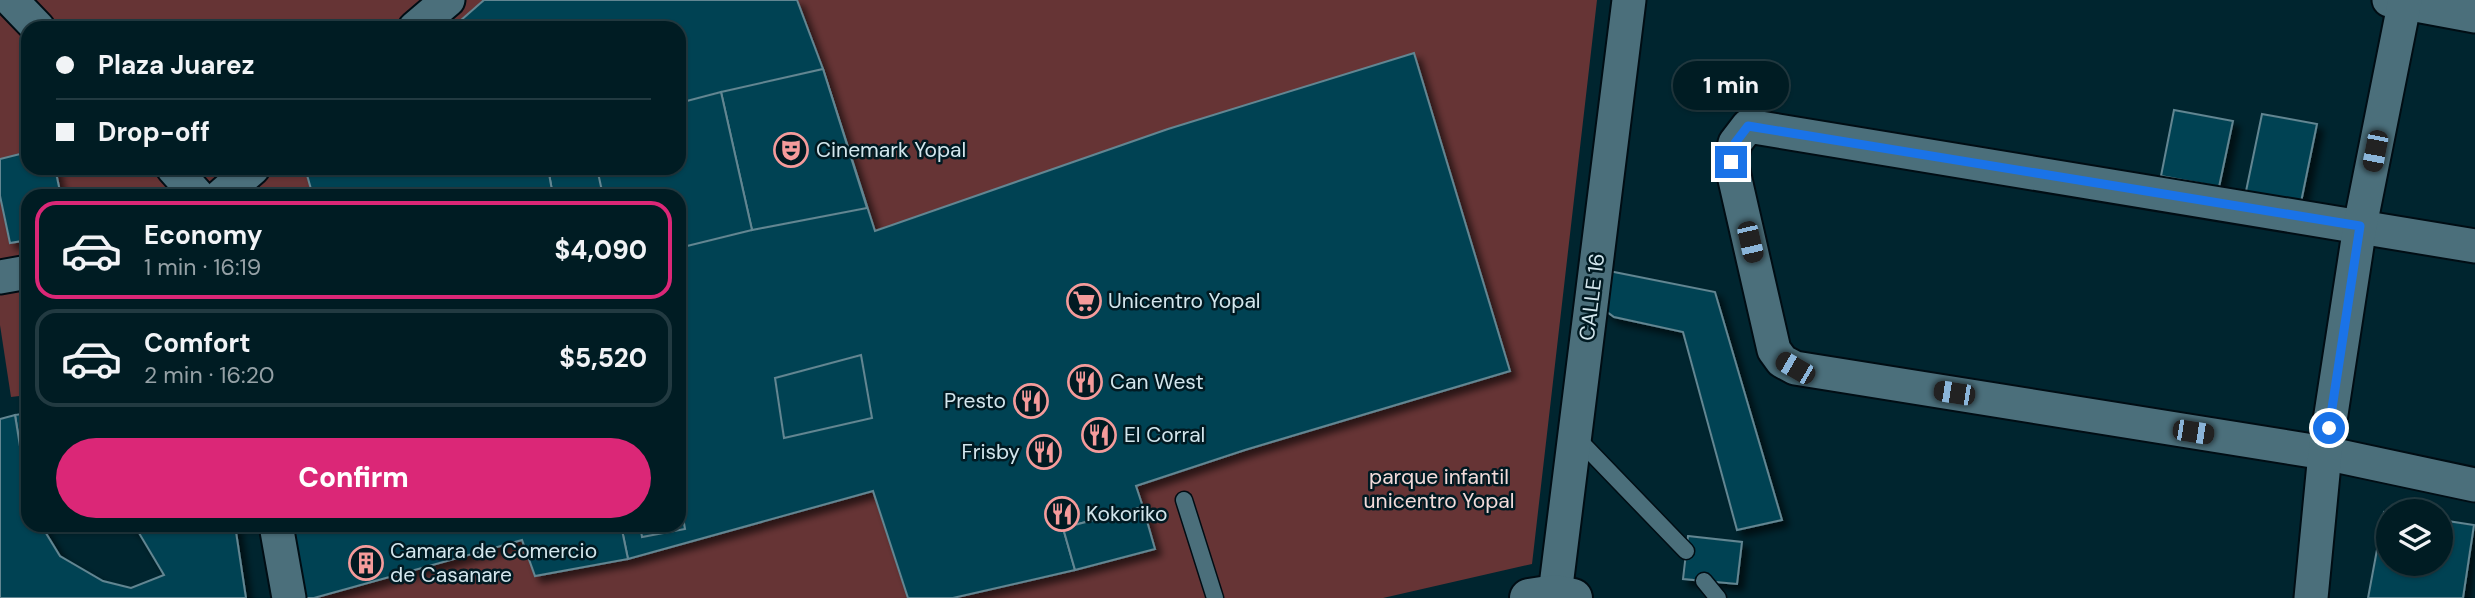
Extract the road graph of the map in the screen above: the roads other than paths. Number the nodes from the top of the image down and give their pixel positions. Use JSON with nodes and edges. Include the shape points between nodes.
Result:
{"nodes":[{"id":1,"x":11,"y":0,"type":"edge"},
{"id":2,"x":448,"y":0,"type":"edge"},
{"id":3,"x":1629,"y":0,"type":"edge"},
{"id":4,"x":2400,"y":1,"type":"edge"},
{"id":5,"x":2475,"y":16,"type":"edge"},
{"id":6,"x":31,"y":21,"type":"edge"},
{"id":7,"x":423,"y":21,"type":"edge"},
{"id":8,"x":179,"y":175,"type":"edge"},
{"id":9,"x":245,"y":175,"type":"edge"},
{"id":10,"x":192,"y":189,"type":"edge"},
{"id":11,"x":229,"y":189,"type":"edge"},
{"id":12,"x":2360,"y":226,"type":"junction"},
{"id":13,"x":2475,"y":246,"type":"edge"},
{"id":14,"x":21,"y":273,"type":"edge"},
{"id":15,"x":0,"y":277,"type":"edge"},
{"id":16,"x":1574,"y":436,"type":"junction"},
{"id":17,"x":2325,"y":453,"type":"junction"},
{"id":18,"x":2475,"y":485,"type":"edge"},
{"id":19,"x":1184,"y":500,"type":"dead end"},
{"id":20,"x":277,"y":532,"type":"edge"},
{"id":21,"x":1686,"y":551,"type":"dead end"},
{"id":22,"x":1704,"y":581,"type":"dead end"},
{"id":23,"x":1552,"y":597,"type":"edge"},
{"id":24,"x":289,"y":598,"type":"edge"},
{"id":25,"x":1216,"y":598,"type":"edge"},
{"id":26,"x":1718,"y":598,"type":"edge"},
{"id":27,"x":2311,"y":598,"type":"edge"}],
"edges":[{"from":1,"to":6,"type":"street"},
{"from":2,"to":7,"type":"street"},
{"from":3,"to":16,"type":"street","name":"CALLE 16"},
{"from":4,"to":5,"type":"street"},
{"from":4,"to":12,"type":"street"},
{"from":8,"to":10,"type":"street"},
{"from":9,"to":11,"type":"street"},
{"from":12,"to":13,"type":"street"},
{"from":12,"to":17,"type":"street"},
{"from":12,"to":17,"type":"street","via":[[1748,126],[1735,143],[1731,162],[1774,350],[1795,368]]},
{"from":14,"to":15,"type":"street"},
{"from":16,"to":21,"type":"lane"},
{"from":16,"to":23,"type":"street","name":"CALLE 16"},
{"from":17,"to":18,"type":"street"},
{"from":17,"to":27,"type":"street"},
{"from":19,"to":25,"type":"lane"},
{"from":20,"to":24,"type":"street"},
{"from":22,"to":26,"type":"lane"}]}
